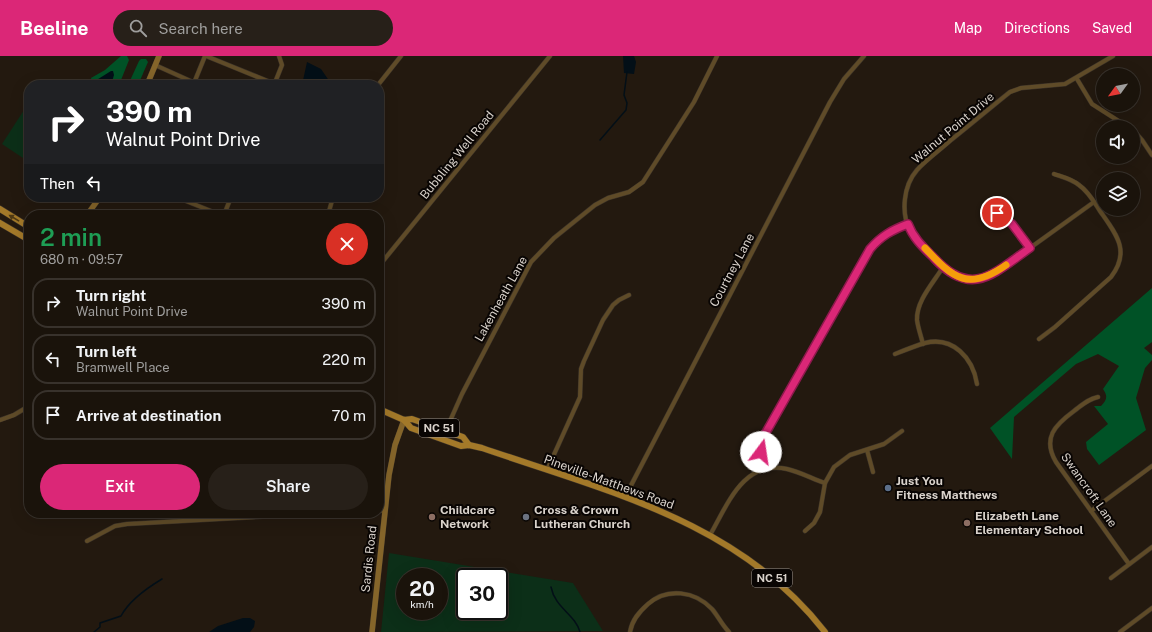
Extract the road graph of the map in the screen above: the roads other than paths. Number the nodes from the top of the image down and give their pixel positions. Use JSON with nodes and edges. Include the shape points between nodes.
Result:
{"nodes":[{"id":1,"x":159,"y":56,"type":"edge"},
{"id":2,"x":206,"y":56,"type":"edge"},
{"id":3,"x":279,"y":56,"type":"edge"},
{"id":4,"x":401,"y":56,"type":"edge"},
{"id":5,"x":550,"y":56,"type":"edge"},
{"id":6,"x":717,"y":56,"type":"edge"},
{"id":7,"x":864,"y":56,"type":"edge"},
{"id":8,"x":1113,"y":56,"type":"edge"},
{"id":9,"x":155,"y":65,"type":"junction"},
{"id":10,"x":1077,"y":79,"type":"junction"},
{"id":11,"x":149,"y":80,"type":"edge"},
{"id":12,"x":186,"y":80,"type":"edge"},
{"id":13,"x":196,"y":80,"type":"edge"},
{"id":14,"x":265,"y":80,"type":"edge"},
{"id":15,"x":276,"y":80,"type":"edge"},
{"id":16,"x":382,"y":80,"type":"edge"},
{"id":17,"x":1117,"y":120,"type":"edge"},
{"id":18,"x":1140,"y":138,"type":"edge"},
{"id":19,"x":1152,"y":155,"type":"edge"},
{"id":20,"x":1054,"y":174,"type":"dead end"},
{"id":21,"x":189,"y":202,"type":"edge"},
{"id":22,"x":1094,"y":202,"type":"junction"},
{"id":23,"x":1,"y":208,"type":"edge"},
{"id":24,"x":210,"y":210,"type":"edge"},
{"id":25,"x":988,"y":211,"type":"dead end"},
{"id":26,"x":0,"y":223,"type":"edge"},
{"id":27,"x":24,"y":224,"type":"edge"},
{"id":28,"x":908,"y":224,"type":"junction"},
{"id":29,"x":24,"y":237,"type":"edge"},
{"id":30,"x":1030,"y":248,"type":"junction"},
{"id":31,"x":384,"y":260,"type":"edge"},
{"id":32,"x":943,"y":267,"type":"junction"},
{"id":33,"x":629,"y":295,"type":"dead end"},
{"id":34,"x":1039,"y":339,"type":"dead end"},
{"id":35,"x":923,"y":344,"type":"junction"},
{"id":36,"x":895,"y":354,"type":"dead end"},
{"id":37,"x":977,"y":384,"type":"dead end"},
{"id":38,"x":1098,"y":397,"type":"dead end"},
{"id":39,"x":24,"y":409,"type":"edge"},
{"id":40,"x":384,"y":411,"type":"edge"},
{"id":41,"x":0,"y":420,"type":"edge"},
{"id":42,"x":404,"y":420,"type":"junction"},
{"id":43,"x":446,"y":430,"type":"junction"},
{"id":44,"x":902,"y":431,"type":"dead end"},
{"id":45,"x":469,"y":445,"type":"junction"},
{"id":46,"x":867,"y":450,"type":"junction"},
{"id":47,"x":1152,"y":466,"type":"edge"},
{"id":48,"x":765,"y":469,"type":"junction"},
{"id":49,"x":546,"y":470,"type":"junction"},
{"id":50,"x":873,"y":472,"type":"dead end"},
{"id":51,"x":824,"y":483,"type":"junction"},
{"id":52,"x":625,"y":497,"type":"junction"},
{"id":53,"x":384,"y":499,"type":"edge"},
{"id":54,"x":1091,"y":511,"type":"junction"},
{"id":55,"x":237,"y":518,"type":"edge"},
{"id":56,"x":381,"y":518,"type":"edge"},
{"id":57,"x":805,"y":531,"type":"dead end"},
{"id":58,"x":710,"y":535,"type":"junction"},
{"id":59,"x":87,"y":541,"type":"dead end"},
{"id":60,"x":1152,"y":547,"type":"edge"},
{"id":61,"x":1129,"y":564,"type":"junction"},
{"id":62,"x":1111,"y":578,"type":"dead end"},
{"id":63,"x":1152,"y":608,"type":"edge"},
{"id":64,"x":372,"y":632,"type":"edge"},
{"id":65,"x":630,"y":632,"type":"edge"},
{"id":66,"x":729,"y":632,"type":"edge"},
{"id":67,"x":825,"y":632,"type":"edge"},
{"id":68,"x":1120,"y":632,"type":"edge"}],
"edges":[{"from":1,"to":9,"type":"main road"},
{"from":2,"to":13,"type":"street"},
{"from":2,"to":14,"type":"street"},
{"from":3,"to":15,"type":"street","via":[[282,65]]},
{"from":4,"to":16,"type":"street"},
{"from":5,"to":31,"type":"street","name":"Bubbling Well Road"},
{"from":6,"to":43,"type":"street","name":"Lakenheath Lane","via":[[694,102],[643,182],[629,192],[595,205],[554,238],[531,262]]},
{"from":7,"to":52,"type":"street","name":"Courtney Lane","via":[[844,79],[830,102]]},
{"from":8,"to":10,"type":"street","name":"Walnut Point Drive"},
{"from":9,"to":11,"type":"main road"},
{"from":9,"to":12,"type":"street"},
{"from":10,"to":17,"type":"street","via":[[1092,104]]},
{"from":10,"to":28,"type":"street","name":"Walnut Point Drive","via":[[1054,86],[1010,92],[928,160],[917,170],[907,189],[905,208]]},
{"from":18,"to":19,"type":"street"},
{"from":20,"to":22,"type":"street","via":[[1081,186]]},
{"from":21,"to":24,"type":"street"},
{"from":22,"to":30,"type":"street","name":"Walnut Point Drive"},
{"from":22,"to":34,"type":"street","via":[[1118,238],[1121,251],[1119,265],[1111,277]]},
{"from":27,"to":23,"type":"main road","one_way":true},
{"from":25,"to":30,"type":"street","via":[[1004,216]]},
{"from":26,"to":29,"type":"main road"},
{"from":28,"to":32,"type":"street","name":"Walnut Point Drive","via":[[917,240]]},
{"from":28,"to":48,"type":"street","via":[[886,233],[870,249],[765,434],[761,452]]},
{"from":30,"to":32,"type":"street","name":"Walnut Point Drive","via":[[991,276],[982,278],[962,278]]},
{"from":32,"to":35,"type":"street","via":[[924,296],[918,312]]},
{"from":33,"to":49,"type":"street","via":[[610,309],[584,360],[581,368],[580,397]]},
{"from":35,"to":36,"type":"street"},
{"from":35,"to":37,"type":"street","via":[[941,343],[960,350],[972,364]]},
{"from":38,"to":54,"type":"street","name":"Swancroft Lane","via":[[1086,401],[1059,423],[1052,432],[1051,440],[1052,456]]},
{"from":39,"to":41,"type":"street"},
{"from":40,"to":42,"type":"main road","number":"NC 51"},
{"from":42,"to":43,"type":"main road","name":"Pineville-Matthews Road","number":"NC 51","via":[[412,419]]},
{"from":42,"to":45,"type":"main road","name":"Pineville-Matthews Road","number":"NC 51","via":[[411,428],[461,446]]},
{"from":42,"to":53,"type":"main road","name":"Sardis Road","via":[[391,460]]},
{"from":43,"to":45,"type":"main road","name":"Pineville-Matthews Road","number":"NC 51","via":[[463,437]]},
{"from":44,"to":46,"type":"street","via":[[884,444]]},
{"from":45,"to":49,"type":"main road","name":"Pineville-Matthews Road","number":"NC 51"},
{"from":46,"to":50,"type":"street"},
{"from":46,"to":51,"type":"street","via":[[840,461]]},
{"from":47,"to":54,"type":"street"},
{"from":48,"to":51,"type":"street","via":[[788,469]]},
{"from":48,"to":58,"type":"street","via":[[747,477],[738,486]]},
{"from":49,"to":52,"type":"main road","name":"Pineville-Matthews Road","number":"NC 51"},
{"from":51,"to":57,"type":"street","via":[[820,512],[814,523]]},
{"from":52,"to":58,"type":"main road","name":"Pineville-Matthews Road","number":"NC 51","via":[[675,517]]},
{"from":54,"to":61,"type":"street","name":"Swancroft Lane"},
{"from":55,"to":59,"type":"street","via":[[127,524],[115,526]]},
{"from":56,"to":64,"type":"main road","name":"Sardis Road"},
{"from":58,"to":67,"type":"main road","name":"Pineville-Matthews Road","number":"NC 51","via":[[744,556],[776,581],[801,604]]},
{"from":60,"to":61,"type":"street"},
{"from":61,"to":62,"type":"street"},
{"from":63,"to":68,"type":"street"},
{"from":65,"to":66,"type":"street","via":[[636,616],[652,601],[663,594],[674,593],[687,594],[705,603]]}]}
